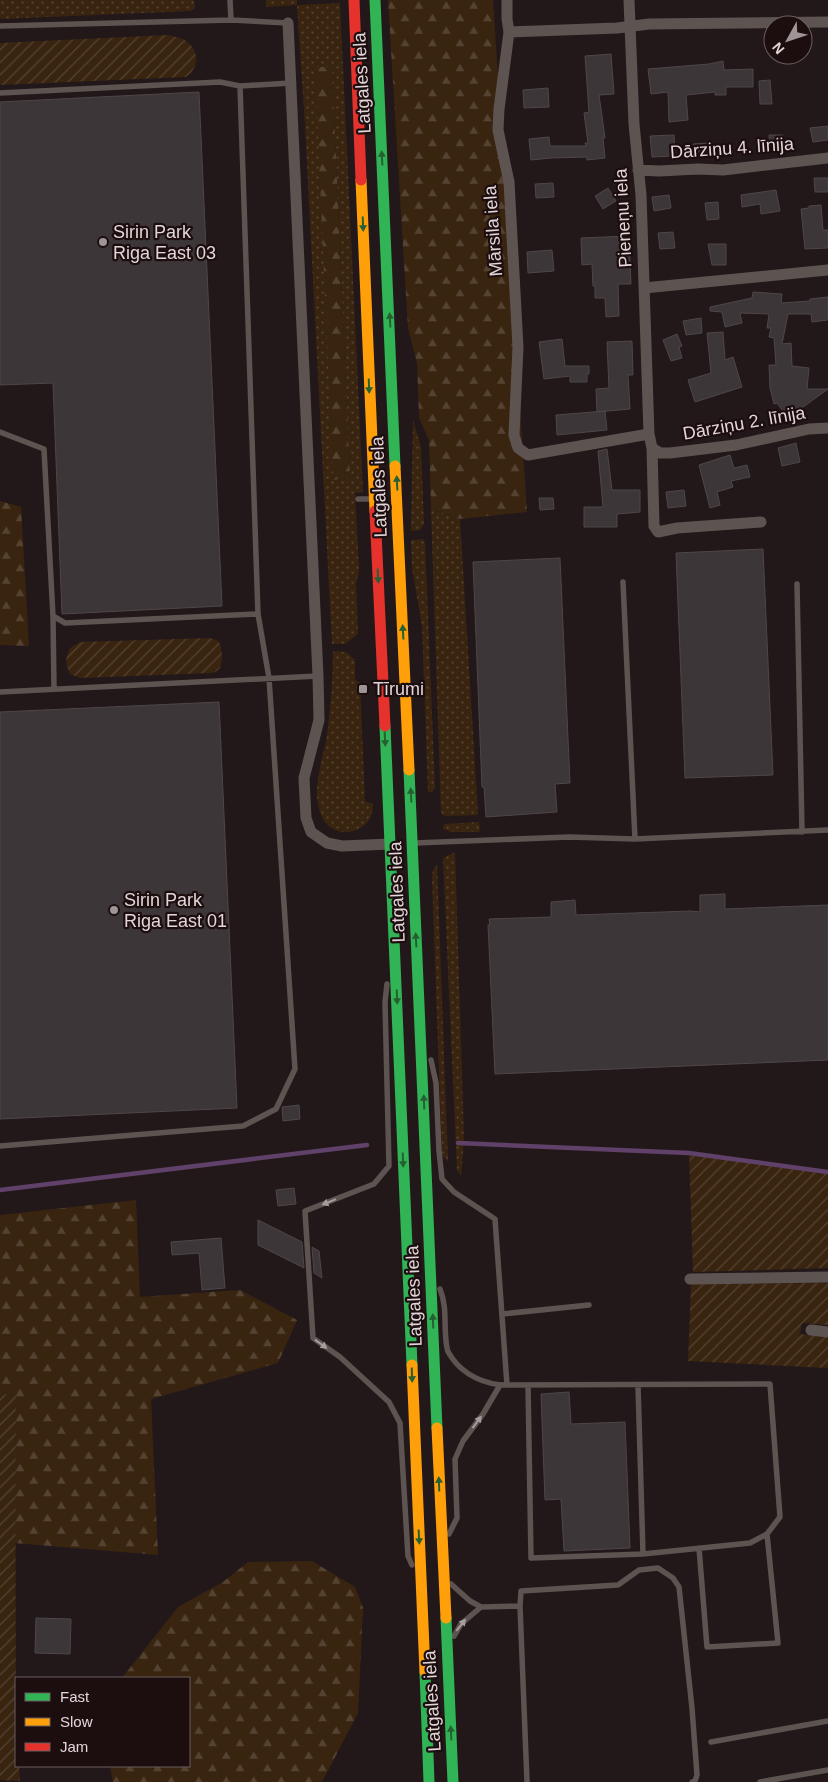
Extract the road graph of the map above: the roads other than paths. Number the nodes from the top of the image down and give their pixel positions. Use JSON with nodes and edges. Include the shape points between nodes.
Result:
{"nodes":[{"id":1,"x":230,"y":0,"type":"edge"},
{"id":2,"x":354,"y":0,"type":"edge"},
{"id":3,"x":376,"y":0,"type":"edge"},
{"id":4,"x":506,"y":0,"type":"edge"},
{"id":5,"x":629,"y":0,"type":"edge"},
{"id":6,"x":231,"y":20,"type":"junction"},
{"id":7,"x":828,"y":22,"type":"edge"},
{"id":8,"x":288,"y":23,"type":"joint"},
{"id":9,"x":0,"y":26,"type":"edge"},
{"id":10,"x":630,"y":26,"type":"junction"},
{"id":11,"x":509,"y":32,"type":"junction"},
{"id":12,"x":290,"y":84,"type":"junction"},
{"id":13,"x":240,"y":86,"type":"junction"},
{"id":14,"x":0,"y":93,"type":"edge"},
{"id":15,"x":828,"y":158,"type":"edge"},
{"id":16,"x":638,"y":170,"type":"junction"},
{"id":17,"x":828,"y":270,"type":"edge"},
{"id":18,"x":644,"y":288,"type":"junction"},
{"id":19,"x":828,"y":428,"type":"edge"},
{"id":20,"x":0,"y":432,"type":"edge"},
{"id":21,"x":649,"y":434,"type":"junction"},
{"id":22,"x":652,"y":448,"type":"junction"},
{"id":23,"x":358,"y":499,"type":"dead end"},
{"id":24,"x":374,"y":499,"type":"junction"},
{"id":25,"x":761,"y":522,"type":"dead end"},
{"id":26,"x":623,"y":582,"type":"dead end"},
{"id":27,"x":797,"y":584,"type":"dead end"},
{"id":28,"x":258,"y":614,"type":"junction"},
{"id":29,"x":53,"y":616,"type":"junction"},
{"id":30,"x":318,"y":676,"type":"junction"},
{"id":31,"x":269,"y":678,"type":"junction"},
{"id":32,"x":54,"y":689,"type":"junction"},
{"id":33,"x":0,"y":692,"type":"edge"},
{"id":34,"x":828,"y":830,"type":"edge"},
{"id":35,"x":802,"y":832,"type":"junction"},
{"id":36,"x":635,"y":839,"type":"junction"},
{"id":37,"x":413,"y":843,"type":"junction"},
{"id":38,"x":391,"y":844,"type":"junction"},
{"id":39,"x":395,"y":964,"type":"junction"},
{"id":40,"x":421,"y":1041,"type":"junction"},
{"id":41,"x":0,"y":1146,"type":"edge"},
{"id":42,"x":430,"y":1261,"type":"junction"},
{"id":43,"x":828,"y":1277,"type":"edge"},
{"id":44,"x":690,"y":1279,"type":"dead end"},
{"id":45,"x":589,"y":1305,"type":"dead end"},
{"id":46,"x":502,"y":1314,"type":"junction"},
{"id":47,"x":811,"y":1330,"type":"dead end"},
{"id":48,"x":828,"y":1332,"type":"edge"},
{"id":49,"x":638,"y":1384,"type":"junction"},
{"id":50,"x":500,"y":1385,"type":"junction"},
{"id":51,"x":507,"y":1385,"type":"junction"},
{"id":52,"x":528,"y":1385,"type":"junction"},
{"id":53,"x":767,"y":1534,"type":"junction"},
{"id":54,"x":699,"y":1548,"type":"junction"},
{"id":55,"x":442,"y":1549,"type":"junction"},
{"id":56,"x":643,"y":1554,"type":"junction"},
{"id":57,"x":444,"y":1578,"type":"junction"},
{"id":58,"x":422,"y":1585,"type":"junction"},
{"id":59,"x":520,"y":1606,"type":"junction"},
{"id":60,"x":481,"y":1607,"type":"junction"},
{"id":61,"x":447,"y":1648,"type":"junction"},
{"id":62,"x":828,"y":1721,"type":"edge"},
{"id":63,"x":711,"y":1742,"type":"dead end"},
{"id":64,"x":828,"y":1770,"type":"edge"},
{"id":65,"x":787,"y":1780,"type":"edge"},
{"id":66,"x":429,"y":1782,"type":"edge"},
{"id":67,"x":453,"y":1782,"type":"edge"},
{"id":68,"x":526,"y":1782,"type":"edge"},
{"id":69,"x":692,"y":1782,"type":"edge"},
{"id":70,"x":760,"y":1782,"type":"edge"}],
"edges":[{"from":1,"to":6,"type":"lane"},
{"from":2,"to":24,"type":"highway","name":"Latgales iela","one_way":true},
{"from":37,"to":3,"type":"highway","name":"Latgales iela","one_way":true},
{"from":4,"to":11,"type":"street","name":"Mārsila iela"},
{"from":5,"to":10,"type":"street","name":"Pieneņu iela"},
{"from":6,"to":8,"type":"lane"},
{"from":6,"to":9,"type":"lane"},
{"from":7,"to":10,"type":"street"},
{"from":8,"to":12,"type":"street"},
{"from":10,"to":11,"type":"street"},
{"from":10,"to":16,"type":"street","name":"Pieneņu iela"},
{"from":11,"to":21,"type":"street","name":"Mārsila iela","via":[[498,130],[509,182],[518,338],[514,435],[518,448],[528,456]]},
{"from":12,"to":13,"type":"lane"},
{"from":12,"to":30,"type":"street"},
{"from":13,"to":14,"type":"lane","via":[[220,82]]},
{"from":13,"to":28,"type":"lane"},
{"from":15,"to":16,"type":"street","name":"Dārziņu 4. līnija","via":[[723,170]]},
{"from":16,"to":18,"type":"street","name":"Pieneņu iela"},
{"from":17,"to":18,"type":"street"},
{"from":18,"to":21,"type":"street","name":"Pieneņu iela"},
{"from":19,"to":22,"type":"street","name":"Dārziņu 2. līnija","via":[[670,453],[660,453]]},
{"from":20,"to":29,"type":"lane","via":[[44,449]]},
{"from":21,"to":22,"type":"street"},
{"from":22,"to":25,"type":"street","via":[[652,509],[658,532]]},
{"from":23,"to":24,"type":"lane"},
{"from":24,"to":38,"type":"highway","name":"Latgales iela","one_way":true},
{"from":26,"to":36,"type":"lane"},
{"from":27,"to":35,"type":"lane"},
{"from":28,"to":29,"type":"lane","via":[[65,623]]},
{"from":28,"to":31,"type":"lane"},
{"from":29,"to":32,"type":"lane"},
{"from":30,"to":31,"type":"lane"},
{"from":30,"to":38,"type":"street","via":[[319,720],[304,778],[306,818],[311,832],[327,843],[342,846]]},
{"from":31,"to":32,"type":"lane"},
{"from":31,"to":41,"type":"lane","via":[[295,1069],[276,1108],[243,1126]]},
{"from":32,"to":33,"type":"lane"},
{"from":34,"to":35,"type":"lane"},
{"from":35,"to":36,"type":"lane"},
{"from":36,"to":37,"type":"lane","via":[[569,837]]},
{"from":37,"to":38,"type":"highway"},
{"from":40,"to":37,"type":"highway","name":"Latgales iela","one_way":true},
{"from":38,"to":39,"type":"highway","name":"Latgales iela"},
{"from":39,"to":58,"type":"highway","name":"Latgales iela","one_way":true},
{"from":39,"to":58,"type":"lane","name":"Latgales iela","one_way":true,"via":[[387,981],[385,1002],[389,1166],[374,1184],[305,1211],[313,1338],[340,1357],[389,1402],[400,1423],[408,1556]]},
{"from":42,"to":40,"type":"highway","name":"Latgales iela","one_way":true},
{"from":40,"to":46,"type":"lane","via":[[431,1058],[436,1083],[442,1179],[454,1192],[495,1219]]},
{"from":42,"to":50,"type":"lane","via":[[445,1302],[447,1350],[457,1365],[472,1376]]},
{"from":55,"to":42,"type":"highway","name":"Latgales iela","one_way":true},
{"from":43,"to":44,"type":"street"},
{"from":45,"to":46,"type":"lane"},
{"from":46,"to":51,"type":"lane"},
{"from":47,"to":48,"type":"street"},
{"from":49,"to":52,"type":"lane"},
{"from":49,"to":53,"type":"lane","via":[[770,1384],[780,1517]]},
{"from":49,"to":56,"type":"lane"},
{"from":50,"to":51,"type":"lane"},
{"from":55,"to":50,"type":"lane","one_way":true,"via":[[456,1518],[455,1459],[463,1441]]},
{"from":51,"to":52,"type":"lane"},
{"from":52,"to":56,"type":"lane","via":[[531,1558]]},
{"from":53,"to":54,"type":"lane","via":[[750,1543]]},
{"from":53,"to":54,"type":"lane","via":[[778,1643],[707,1647]]},
{"from":54,"to":56,"type":"lane"},
{"from":55,"to":57,"type":"highway","name":"Latgales iela"},
{"from":57,"to":60,"type":"lane"},
{"from":57,"to":61,"type":"highway","name":"Latgales iela"},
{"from":58,"to":66,"type":"highway","name":"Latgales iela"},
{"from":59,"to":60,"type":"lane"},
{"from":59,"to":68,"type":"lane"},
{"from":59,"to":69,"type":"lane","via":[[521,1591],[618,1585],[638,1570],[658,1568],[673,1578],[679,1587],[692,1708],[697,1775],[696,1781]]},
{"from":61,"to":60,"type":"lane","one_way":true,"via":[[460,1624]]},
{"from":67,"to":61,"type":"highway","name":"Latgales iela","one_way":true},
{"from":62,"to":63,"type":"lane"},
{"from":64,"to":65,"type":"lane"},
{"from":65,"to":70,"type":"lane"}]}
